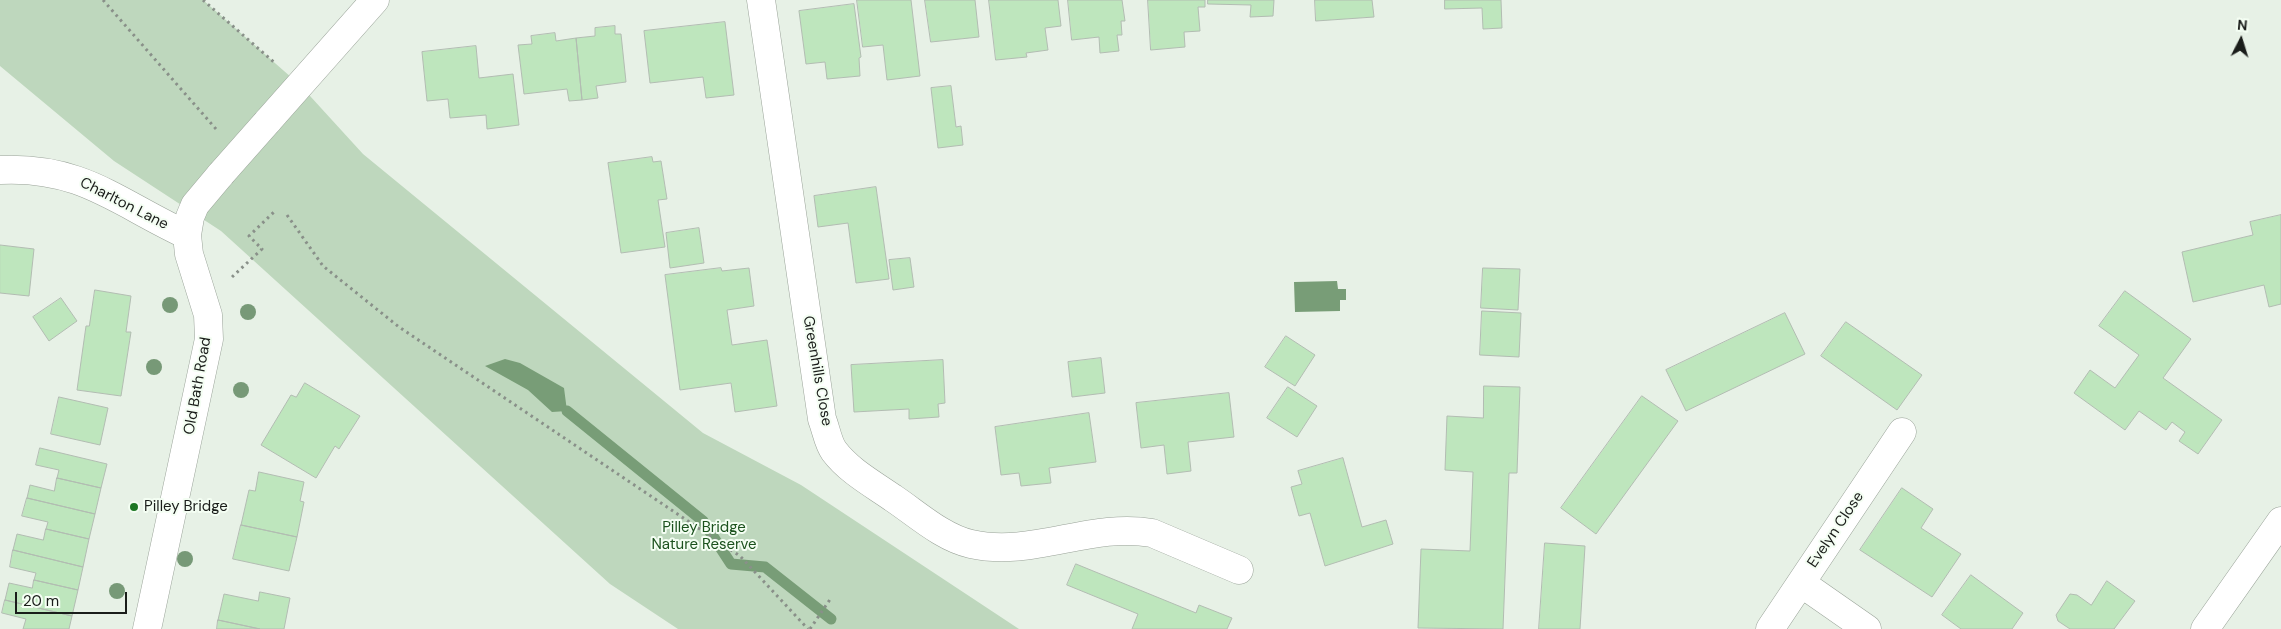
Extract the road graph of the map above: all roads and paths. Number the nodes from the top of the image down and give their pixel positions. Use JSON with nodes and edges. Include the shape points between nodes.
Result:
{"nodes":[{"id":1,"x":103,"y":0,"type":"edge"},
{"id":2,"x":203,"y":0,"type":"edge"},
{"id":3,"x":375,"y":0,"type":"edge"},
{"id":4,"x":761,"y":0,"type":"edge"},
{"id":5,"x":300,"y":85,"type":"junction"},
{"id":6,"x":219,"y":132,"type":"dead end"},
{"id":7,"x":0,"y":170,"type":"edge"},
{"id":8,"x":275,"y":211,"type":"dead end"},
{"id":9,"x":286,"y":215,"type":"dead end"},
{"id":10,"x":187,"y":235,"type":"junction"},
{"id":11,"x":227,"y":282,"type":"dead end"},
{"id":12,"x":1902,"y":432,"type":"dead end"},
{"id":13,"x":2281,"y":521,"type":"edge"},
{"id":14,"x":1239,"y":570,"type":"dead end"},
{"id":15,"x":1801,"y":583,"type":"junction"},
{"id":16,"x":831,"y":598,"type":"dead end"},
{"id":17,"x":147,"y":629,"type":"edge"},
{"id":18,"x":809,"y":629,"type":"edge"},
{"id":19,"x":1770,"y":629,"type":"edge"},
{"id":20,"x":1867,"y":629,"type":"edge"},
{"id":21,"x":2205,"y":629,"type":"edge"}],
"edges":[{"from":1,"to":6,"type":"path"},
{"from":2,"to":5,"type":"path"},
{"from":3,"to":5,"type":"street","name":"Old Bath Road"},
{"from":4,"to":14,"type":"street","name":"Greenhills Close","via":[[822,419],[833,450],[856,473],[948,535],[970,544],[1018,547],[1115,531],[1139,531],[1152,533]]},
{"from":5,"to":10,"type":"street","name":"Old Bath Road","bridge":true,"via":[[195,205]]},
{"from":7,"to":10,"type":"street","name":"Charlton Lane","via":[[44,171],[84,182]]},
{"from":8,"to":11,"type":"path","via":[[249,236],[262,249]]},
{"from":9,"to":18,"type":"path","via":[[323,266],[399,326],[740,556]]},
{"from":10,"to":17,"type":"street","name":"Old Bath Road","via":[[189,254],[208,315],[209,340]]},
{"from":12,"to":15,"type":"street","name":"Evelyn Close"},
{"from":13,"to":21,"type":"street"},
{"from":15,"to":19,"type":"street","name":"Evelyn Close"},
{"from":15,"to":20,"type":"street"},
{"from":16,"to":18,"type":"path"}]}
